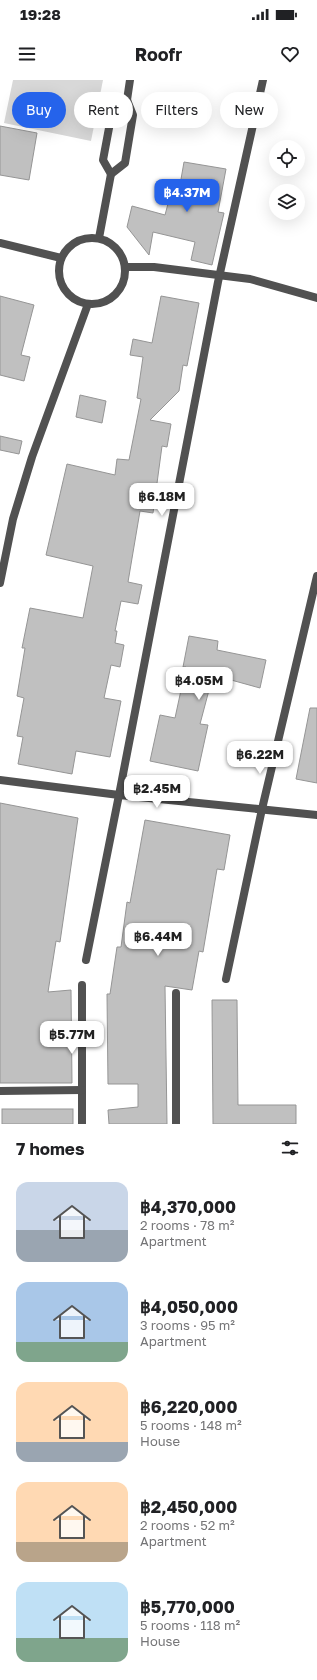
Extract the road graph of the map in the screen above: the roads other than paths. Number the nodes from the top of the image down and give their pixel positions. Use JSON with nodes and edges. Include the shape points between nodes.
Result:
{"nodes":[{"id":1,"x":130,"y":80,"type":"edge"},
{"id":2,"x":264,"y":80,"type":"edge"},
{"id":3,"x":128,"y":92,"type":"edge"},
{"id":4,"x":109,"y":128,"type":"edge"},
{"id":5,"x":131,"y":128,"type":"edge"},
{"id":6,"x":111,"y":174,"type":"junction"},
{"id":7,"x":99,"y":238,"type":"junction"},
{"id":8,"x":0,"y":243,"type":"edge"},
{"id":9,"x":61,"y":258,"type":"junction"},
{"id":10,"x":125,"y":267,"type":"junction"},
{"id":11,"x":219,"y":275,"type":"junction"},
{"id":12,"x":317,"y":298,"type":"edge"},
{"id":13,"x":88,"y":304,"type":"junction"},
{"id":14,"x":317,"y":576,"type":"edge"},
{"id":15,"x":0,"y":583,"type":"edge"},
{"id":16,"x":0,"y":780,"type":"edge"},
{"id":17,"x":119,"y":795,"type":"junction"},
{"id":18,"x":262,"y":809,"type":"junction"},
{"id":19,"x":317,"y":815,"type":"edge"},
{"id":20,"x":86,"y":960,"type":"dead end"},
{"id":21,"x":226,"y":979,"type":"dead end"},
{"id":22,"x":82,"y":986,"type":"dead end"},
{"id":23,"x":176,"y":993,"type":"dead end"},
{"id":24,"x":82,"y":1090,"type":"junction"},
{"id":25,"x":0,"y":1091,"type":"edge"},
{"id":26,"x":82,"y":1124,"type":"edge"},
{"id":27,"x":176,"y":1124,"type":"edge"}],
"edges":[{"from":1,"to":3,"type":"street"},
{"from":2,"to":11,"type":"street"},
{"from":4,"to":6,"type":"street","via":[[103,160]]},
{"from":5,"to":6,"type":"street","via":[[125,163]]},
{"from":6,"to":7,"type":"street"},
{"from":7,"to":9,"type":"street","via":[[76,241],[67,248]]},
{"from":7,"to":10,"type":"street","via":[[117,248]]},
{"from":8,"to":9,"type":"street"},
{"from":9,"to":13,"type":"street","via":[[59,268],[63,287],[78,301]]},
{"from":10,"to":11,"type":"street","via":[[154,267]]},
{"from":10,"to":13,"type":"street","via":[[121,286],[115,294],[98,303]]},
{"from":11,"to":12,"type":"street","via":[[250,279]]},
{"from":11,"to":17,"type":"street"},
{"from":13,"to":15,"type":"street","via":[[32,457],[13,519]]},
{"from":14,"to":18,"type":"street"},
{"from":16,"to":17,"type":"street"},
{"from":17,"to":18,"type":"street"},
{"from":17,"to":20,"type":"street"},
{"from":18,"to":19,"type":"street"},
{"from":18,"to":21,"type":"street"},
{"from":22,"to":24,"type":"street"},
{"from":23,"to":27,"type":"street"},
{"from":24,"to":25,"type":"street"},
{"from":24,"to":26,"type":"street"}]}
